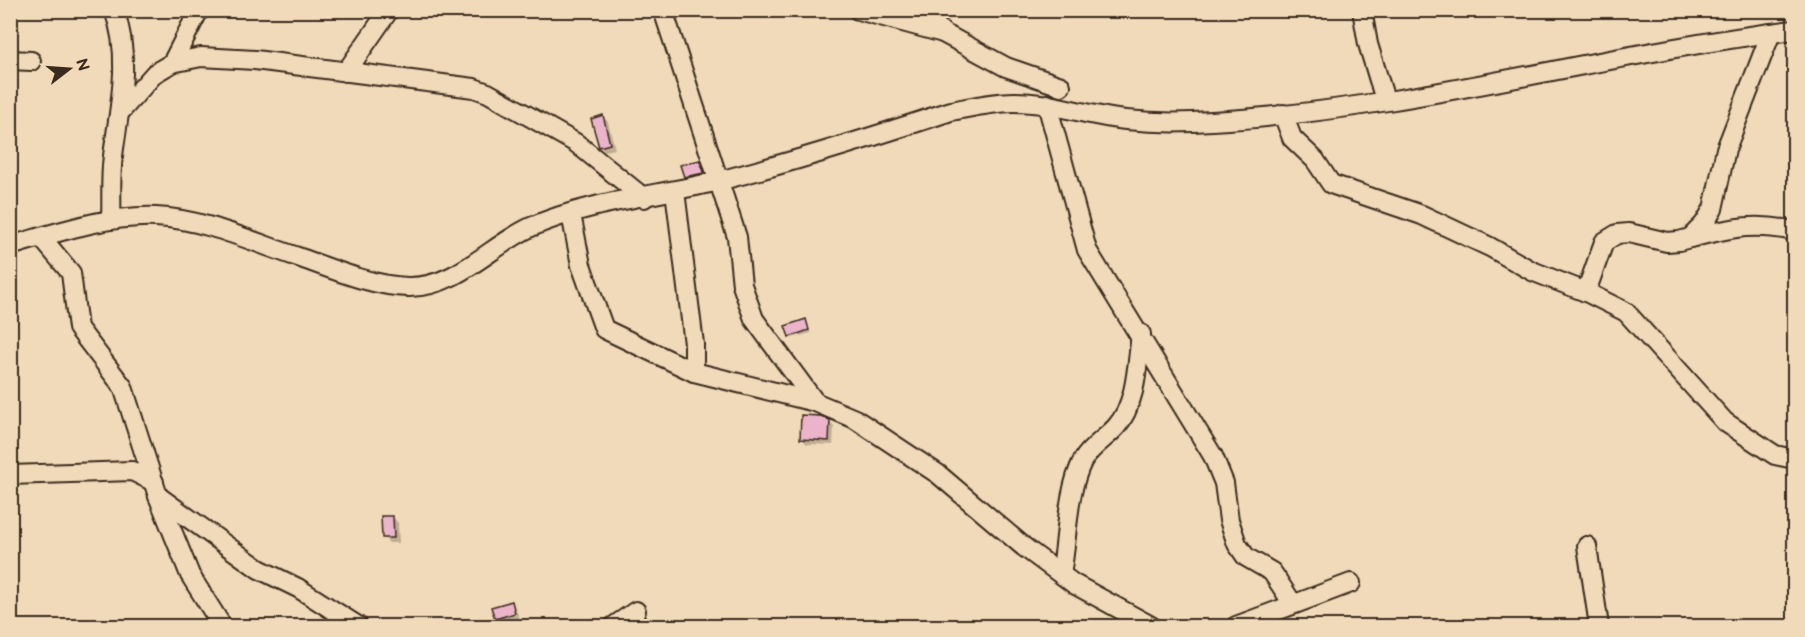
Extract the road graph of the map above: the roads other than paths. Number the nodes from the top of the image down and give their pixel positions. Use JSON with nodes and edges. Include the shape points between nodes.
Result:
{"nodes":[{"id":1,"x":114,"y":10,"type":"edge"},
{"id":2,"x":199,"y":10,"type":"edge"},
{"id":3,"x":389,"y":10,"type":"edge"},
{"id":4,"x":663,"y":10,"type":"edge"},
{"id":5,"x":858,"y":10,"type":"edge"},
{"id":6,"x":922,"y":10,"type":"edge"},
{"id":7,"x":1362,"y":10,"type":"edge"},
{"id":8,"x":1794,"y":30,"type":"edge"},
{"id":9,"x":943,"y":33,"type":"junction"},
{"id":10,"x":1771,"y":33,"type":"junction"},
{"id":11,"x":10,"y":60,"type":"edge"},
{"id":12,"x":31,"y":61,"type":"dead end"},
{"id":13,"x":172,"y":63,"type":"junction"},
{"id":14,"x":346,"y":72,"type":"junction"},
{"id":15,"x":1061,"y":86,"type":"dead end"},
{"id":16,"x":1385,"y":100,"type":"junction"},
{"id":17,"x":1047,"y":104,"type":"junction"},
{"id":18,"x":121,"y":111,"type":"junction"},
{"id":19,"x":1283,"y":114,"type":"junction"},
{"id":20,"x":716,"y":181,"type":"junction"},
{"id":21,"x":675,"y":191,"type":"junction"},
{"id":22,"x":644,"y":198,"type":"junction"},
{"id":23,"x":571,"y":214,"type":"junction"},
{"id":24,"x":111,"y":220,"type":"junction"},
{"id":25,"x":1794,"y":231,"type":"edge"},
{"id":26,"x":41,"y":237,"type":"junction"},
{"id":27,"x":1690,"y":238,"type":"junction"},
{"id":28,"x":10,"y":246,"type":"edge"},
{"id":29,"x":1586,"y":292,"type":"junction"},
{"id":30,"x":1141,"y":334,"type":"junction"},
{"id":31,"x":694,"y":372,"type":"junction"},
{"id":32,"x":815,"y":402,"type":"junction"},
{"id":33,"x":1794,"y":459,"type":"edge"},
{"id":34,"x":10,"y":475,"type":"edge"},
{"id":35,"x":156,"y":489,"type":"junction"},
{"id":36,"x":1587,"y":546,"type":"dead end"},
{"id":37,"x":1061,"y":574,"type":"junction"},
{"id":38,"x":1351,"y":583,"type":"dead end"},
{"id":39,"x":1293,"y":604,"type":"junction"},
{"id":40,"x":636,"y":611,"type":"dead end"},
{"id":41,"x":222,"y":627,"type":"edge"},
{"id":42,"x":358,"y":627,"type":"edge"},
{"id":43,"x":614,"y":627,"type":"edge"},
{"id":44,"x":1151,"y":627,"type":"edge"},
{"id":45,"x":1236,"y":627,"type":"edge"},
{"id":46,"x":1599,"y":627,"type":"edge"}],
"edges":[{"from":1,"to":18,"type":"street","via":[[122,39]]},
{"from":2,"to":13,"type":"street"},
{"from":3,"to":14,"type":"street"},
{"from":4,"to":20,"type":"street"},
{"from":5,"to":9,"type":"street"},
{"from":6,"to":9,"type":"street"},
{"from":7,"to":16,"type":"street"},
{"from":8,"to":10,"type":"street"},
{"from":9,"to":15,"type":"street","via":[[1006,67]]},
{"from":10,"to":16,"type":"street","via":[[1713,40]]},
{"from":10,"to":27,"type":"street","via":[[1726,148],[1713,209]]},
{"from":11,"to":12,"type":"street"},
{"from":13,"to":14,"type":"street","via":[[185,58],[225,58]]},
{"from":13,"to":18,"type":"street","via":[[155,73]]},
{"from":14,"to":22,"type":"street","via":[[488,93],[576,143]]},
{"from":16,"to":19,"type":"street"},
{"from":17,"to":19,"type":"street","via":[[1126,120],[1212,121]]},
{"from":17,"to":20,"type":"street","via":[[1014,102],[951,111]]},
{"from":17,"to":30,"type":"street","via":[[1084,243]]},
{"from":18,"to":24,"type":"street","via":[[112,157]]},
{"from":19,"to":29,"type":"street","via":[[1292,138],[1315,160],[1331,184],[1422,215],[1532,271]]},
{"from":20,"to":21,"type":"street"},
{"from":20,"to":32,"type":"street","via":[[737,237],[748,307]]},
{"from":21,"to":22,"type":"street"},
{"from":21,"to":31,"type":"street"},
{"from":22,"to":23,"type":"street"},
{"from":23,"to":24,"type":"street","via":[[519,233],[447,279],[408,287],[330,268],[221,230],[158,217]]},
{"from":23,"to":31,"type":"street","via":[[581,265],[604,329]]},
{"from":24,"to":26,"type":"street"},
{"from":25,"to":27,"type":"street","via":[[1759,224]]},
{"from":26,"to":28,"type":"street"},
{"from":26,"to":35,"type":"street","via":[[71,273],[78,328],[123,387]]},
{"from":27,"to":29,"type":"street","via":[[1667,242],[1629,233],[1611,236],[1604,242]]},
{"from":29,"to":33,"type":"street","via":[[1626,312],[1725,422],[1774,455]]},
{"from":30,"to":37,"type":"street","via":[[1132,396],[1125,414],[1084,460],[1076,482]]},
{"from":30,"to":39,"type":"street","via":[[1213,456],[1224,483],[1237,544],[1246,557],[1272,572]]},
{"from":31,"to":32,"type":"street"},
{"from":32,"to":37,"type":"street","via":[[862,423],[938,474]]},
{"from":34,"to":35,"type":"street","via":[[132,471]]},
{"from":35,"to":41,"type":"street","via":[[190,575]]},
{"from":35,"to":42,"type":"street","via":[[258,569],[298,588]]},
{"from":36,"to":46,"type":"street"},
{"from":37,"to":44,"type":"street"},
{"from":38,"to":39,"type":"street"},
{"from":39,"to":45,"type":"street"},
{"from":40,"to":43,"type":"street"}]}
